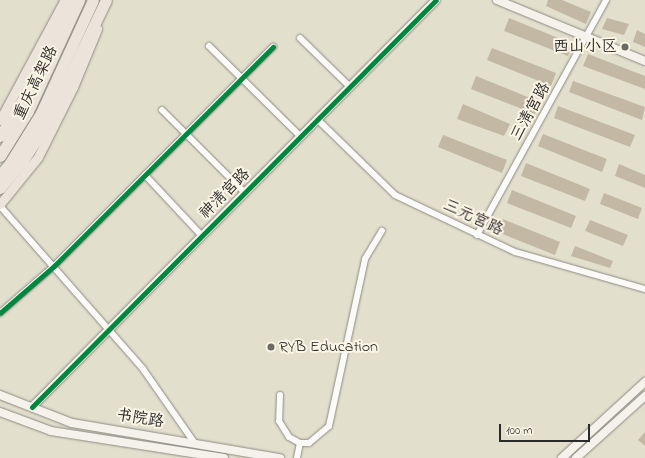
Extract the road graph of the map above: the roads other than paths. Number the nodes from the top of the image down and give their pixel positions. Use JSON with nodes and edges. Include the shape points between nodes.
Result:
{"nodes":[{"id":1,"x":64,"y":0,"type":"edge"},
{"id":2,"x":70,"y":0,"type":"edge"},
{"id":3,"x":74,"y":0,"type":"edge"},
{"id":4,"x":79,"y":0,"type":"edge"},
{"id":5,"x":93,"y":0,"type":"edge"},
{"id":6,"x":106,"y":0,"type":"edge"},
{"id":7,"x":436,"y":0,"type":"edge"},
{"id":8,"x":497,"y":0,"type":"edge"},
{"id":9,"x":606,"y":0,"type":"edge"},
{"id":10,"x":586,"y":36,"type":"junction"},
{"id":11,"x":300,"y":38,"type":"dead end"},
{"id":12,"x":209,"y":46,"type":"dead end"},
{"id":13,"x":273,"y":47,"type":"dead end"},
{"id":14,"x":645,"y":61,"type":"edge"},
{"id":15,"x":242,"y":78,"type":"junction"},
{"id":16,"x":350,"y":87,"type":"junction"},
{"id":17,"x":162,"y":110,"type":"dead end"},
{"id":18,"x":0,"y":120,"type":"edge"},
{"id":19,"x":318,"y":120,"type":"junction"},
{"id":20,"x":186,"y":134,"type":"junction"},
{"id":21,"x":0,"y":136,"type":"edge"},
{"id":22,"x":301,"y":137,"type":"junction"},
{"id":23,"x":0,"y":147,"type":"edge"},
{"id":24,"x":0,"y":156,"type":"edge"},
{"id":25,"x":0,"y":175,"type":"edge"},
{"id":26,"x":144,"y":175,"type":"junction"},
{"id":27,"x":0,"y":181,"type":"edge"},
{"id":28,"x":0,"y":188,"type":"edge"},
{"id":29,"x":245,"y":193,"type":"junction"},
{"id":30,"x":0,"y":205,"type":"edge"},
{"id":31,"x":382,"y":231,"type":"dead end"},
{"id":32,"x":202,"y":236,"type":"junction"},
{"id":33,"x":478,"y":236,"type":"junction"},
{"id":34,"x":54,"y":266,"type":"junction"},
{"id":35,"x":645,"y":289,"type":"edge"},
{"id":36,"x":0,"y":313,"type":"edge"},
{"id":37,"x":110,"y":329,"type":"junction"},
{"id":38,"x":645,"y":382,"type":"edge"},
{"id":39,"x":0,"y":395,"type":"edge"},
{"id":40,"x":280,"y":395,"type":"dead end"},
{"id":41,"x":645,"y":396,"type":"edge"},
{"id":42,"x":32,"y":407,"type":"junction"},
{"id":43,"x":0,"y":412,"type":"edge"},
{"id":44,"x":194,"y":442,"type":"junction"},
{"id":45,"x":300,"y":443,"type":"junction"},
{"id":46,"x":224,"y":458,"type":"edge"},
{"id":47,"x":280,"y":458,"type":"edge"},
{"id":48,"x":297,"y":458,"type":"edge"},
{"id":49,"x":562,"y":458,"type":"edge"},
{"id":50,"x":576,"y":458,"type":"edge"}],
"edges":[{"from":1,"to":18,"type":"main road"},
{"from":2,"to":21,"type":"highway","via":[[21,103]]},
{"from":3,"to":23,"type":"main road","via":[[24,109]]},
{"from":4,"to":24,"type":"highway","name":"重庆高架路","via":[[28,111]]},
{"from":5,"to":25,"type":"highway","name":"重庆高架路","via":[[41,113]]},
{"from":6,"to":27,"type":"main road","via":[[81,35],[44,116],[15,163]]},
{"from":6,"to":28,"type":"highway","via":[[48,121],[22,162]]},
{"from":6,"to":30,"type":"main road","via":[[76,80],[38,156]]},
{"from":7,"to":16,"type":"street","name":"神清宫路"},
{"from":8,"to":10,"type":"street"},
{"from":9,"to":10,"type":"street","name":"三清宫路"},
{"from":10,"to":14,"type":"street"},
{"from":10,"to":33,"type":"street","name":"三清宫路"},
{"from":11,"to":16,"type":"street"},
{"from":12,"to":15,"type":"street"},
{"from":13,"to":15,"type":"street"},
{"from":15,"to":20,"type":"street"},
{"from":15,"to":22,"type":"street"},
{"from":16,"to":19,"type":"street","name":"神清宫路"},
{"from":17,"to":20,"type":"street"},
{"from":19,"to":22,"type":"street","name":"神清宫路"},
{"from":19,"to":33,"type":"street","name":"三元宫路","via":[[395,195]]},
{"from":20,"to":26,"type":"street"},
{"from":20,"to":29,"type":"street"},
{"from":22,"to":29,"type":"street","name":"神清宫路"},
{"from":26,"to":32,"type":"street"},
{"from":26,"to":34,"type":"street"},
{"from":29,"to":32,"type":"street","name":"神清宫路"},
{"from":30,"to":34,"type":"street"},
{"from":31,"to":45,"type":"street","via":[[365,259],[328,426],[309,443]]},
{"from":32,"to":37,"type":"street","name":"神清宫路"},
{"from":33,"to":35,"type":"street","name":"三元宫路","via":[[529,257]]},
{"from":34,"to":36,"type":"street"},
{"from":34,"to":37,"type":"street"},
{"from":37,"to":42,"type":"street","name":"神清宫路"},
{"from":37,"to":44,"type":"street","via":[[143,369]]},
{"from":38,"to":49,"type":"street"},
{"from":39,"to":42,"type":"street","name":"书院路"},
{"from":40,"to":45,"type":"street","via":[[279,421],[289,437]]},
{"from":41,"to":50,"type":"street"},
{"from":42,"to":44,"type":"street","name":"书院路","via":[[72,423]]},
{"from":43,"to":46,"type":"street","name":"书院路","via":[[51,431]]},
{"from":44,"to":47,"type":"street","name":"书院路"},
{"from":45,"to":48,"type":"street"}]}
